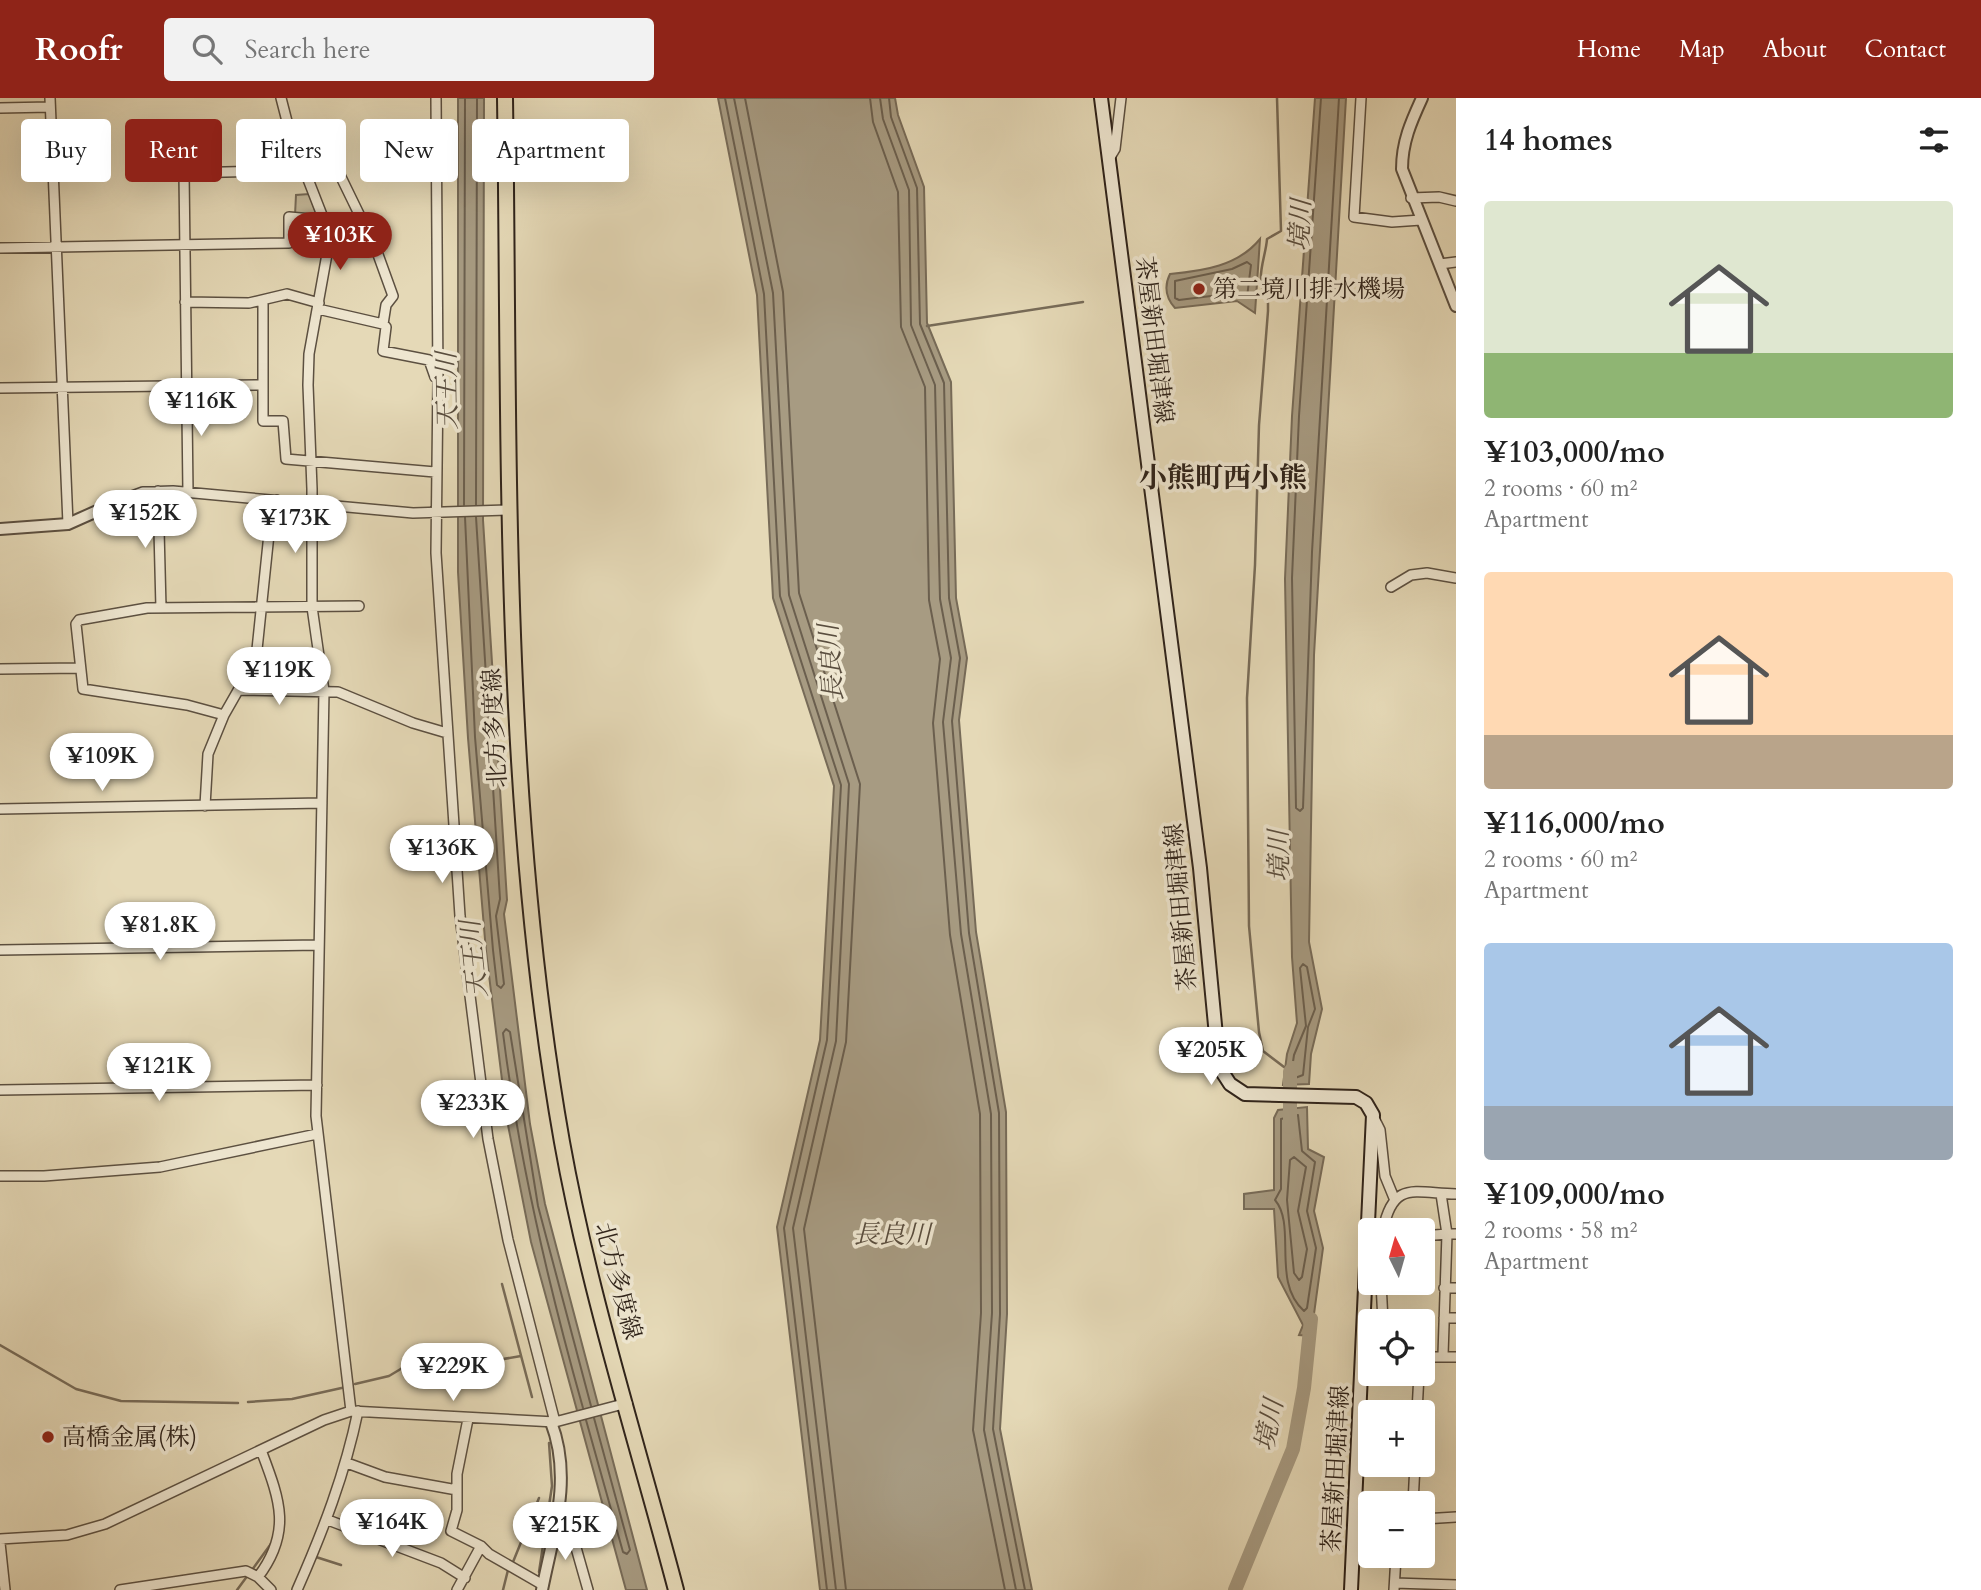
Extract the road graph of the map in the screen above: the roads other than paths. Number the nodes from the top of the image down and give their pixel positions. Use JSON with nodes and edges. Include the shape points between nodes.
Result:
{"nodes":[{"id":1,"x":281,"y":98,"type":"edge"},
{"id":2,"x":436,"y":98,"type":"edge"},
{"id":3,"x":505,"y":98,"type":"edge"},
{"id":4,"x":1101,"y":98,"type":"edge"},
{"id":5,"x":1121,"y":98,"type":"edge"},
{"id":6,"x":1360,"y":98,"type":"edge"},
{"id":7,"x":1422,"y":98,"type":"edge"},
{"id":8,"x":50,"y":102,"type":"edge"},
{"id":9,"x":0,"y":108,"type":"edge"},
{"id":10,"x":288,"y":119,"type":"edge"},
{"id":11,"x":1109,"y":159,"type":"junction"},
{"id":12,"x":236,"y":173,"type":"edge"},
{"id":13,"x":308,"y":182,"type":"edge"},
{"id":14,"x":343,"y":182,"type":"edge"},
{"id":15,"x":1411,"y":198,"type":"junction"},
{"id":16,"x":1456,"y":201,"type":"edge"},
{"id":17,"x":324,"y":220,"type":"junction"},
{"id":18,"x":1421,"y":220,"type":"junction"},
{"id":19,"x":186,"y":245,"type":"junction"},
{"id":20,"x":55,"y":247,"type":"junction"},
{"id":21,"x":0,"y":248,"type":"edge"},
{"id":22,"x":1456,"y":262,"type":"edge"},
{"id":23,"x":1440,"y":264,"type":"junction"},
{"id":24,"x":263,"y":301,"type":"junction"},
{"id":25,"x":185,"y":302,"type":"junction"},
{"id":26,"x":319,"y":306,"type":"junction"},
{"id":27,"x":1456,"y":306,"type":"edge"},
{"id":28,"x":383,"y":324,"type":"junction"},
{"id":29,"x":438,"y":381,"type":"junction"},
{"id":30,"x":262,"y":385,"type":"junction"},
{"id":31,"x":184,"y":386,"type":"junction"},
{"id":32,"x":61,"y":387,"type":"junction"},
{"id":33,"x":0,"y":388,"type":"edge"},
{"id":34,"x":311,"y":460,"type":"junction"},
{"id":35,"x":435,"y":472,"type":"junction"},
{"id":36,"x":158,"y":491,"type":"junction"},
{"id":37,"x":188,"y":492,"type":"junction"},
{"id":38,"x":124,"y":499,"type":"joint"},
{"id":39,"x":277,"y":500,"type":"junction"},
{"id":40,"x":312,"y":503,"type":"junction"},
{"id":41,"x":502,"y":510,"type":"junction"},
{"id":42,"x":439,"y":513,"type":"junction"},
{"id":43,"x":68,"y":524,"type":"junction"},
{"id":44,"x":0,"y":529,"type":"edge"},
{"id":45,"x":1456,"y":578,"type":"edge"},
{"id":46,"x":1391,"y":587,"type":"dead end"},
{"id":47,"x":359,"y":606,"type":"dead end"},
{"id":48,"x":312,"y":607,"type":"junction"},
{"id":49,"x":161,"y":608,"type":"junction"},
{"id":50,"x":264,"y":608,"type":"junction"},
{"id":51,"x":80,"y":668,"type":"junction"},
{"id":52,"x":0,"y":669,"type":"edge"},
{"id":53,"x":240,"y":690,"type":"junction"},
{"id":54,"x":324,"y":691,"type":"junction"},
{"id":55,"x":224,"y":715,"type":"junction"},
{"id":56,"x":447,"y":733,"type":"junction"},
{"id":57,"x":322,"y":803,"type":"junction"},
{"id":58,"x":205,"y":806,"type":"junction"},
{"id":59,"x":0,"y":809,"type":"edge"},
{"id":60,"x":319,"y":946,"type":"junction"},
{"id":61,"x":0,"y":950,"type":"edge"},
{"id":62,"x":317,"y":1085,"type":"junction"},
{"id":63,"x":0,"y":1090,"type":"edge"},
{"id":64,"x":1373,"y":1115,"type":"junction"},
{"id":65,"x":317,"y":1134,"type":"junction"},
{"id":66,"x":0,"y":1176,"type":"edge"},
{"id":67,"x":1441,"y":1194,"type":"junction"},
{"id":68,"x":1456,"y":1194,"type":"edge"},
{"id":69,"x":1394,"y":1198,"type":"junction"},
{"id":70,"x":1386,"y":1218,"type":"edge"},
{"id":71,"x":1452,"y":1234,"type":"edge"},
{"id":72,"x":1456,"y":1287,"type":"edge"},
{"id":73,"x":1444,"y":1288,"type":"junction"},
{"id":74,"x":1444,"y":1318,"type":"junction"},
{"id":75,"x":1456,"y":1318,"type":"edge"},
{"id":76,"x":1443,"y":1355,"type":"junction"},
{"id":77,"x":1435,"y":1356,"type":"edge"},
{"id":78,"x":1456,"y":1357,"type":"edge"},
{"id":79,"x":620,"y":1405,"type":"junction"},
{"id":80,"x":355,"y":1411,"type":"junction"},
{"id":81,"x":468,"y":1419,"type":"junction"},
{"id":82,"x":557,"y":1421,"type":"junction"},
{"id":83,"x":261,"y":1450,"type":"junction"},
{"id":84,"x":347,"y":1463,"type":"junction"},
{"id":85,"x":457,"y":1490,"type":"junction"},
{"id":86,"x":1456,"y":1517,"type":"edge"},
{"id":87,"x":1435,"y":1518,"type":"edge"},
{"id":88,"x":328,"y":1520,"type":"junction"},
{"id":89,"x":556,"y":1520,"type":"junction"},
{"id":90,"x":0,"y":1541,"type":"edge"},
{"id":91,"x":481,"y":1546,"type":"junction"},
{"id":92,"x":1396,"y":1568,"type":"edge"},
{"id":93,"x":258,"y":1577,"type":"junction"},
{"id":94,"x":465,"y":1578,"type":"junction"},
{"id":95,"x":1456,"y":1586,"type":"edge"},
{"id":96,"x":1395,"y":1587,"type":"edge"},
{"id":97,"x":542,"y":1588,"type":"edge"},
{"id":98,"x":5,"y":1590,"type":"edge"},
{"id":99,"x":120,"y":1590,"type":"edge"},
{"id":100,"x":271,"y":1590,"type":"edge"},
{"id":101,"x":297,"y":1590,"type":"edge"},
{"id":102,"x":457,"y":1590,"type":"edge"},
{"id":103,"x":588,"y":1590,"type":"edge"},
{"id":104,"x":676,"y":1590,"type":"edge"},
{"id":105,"x":1351,"y":1590,"type":"edge"}],
"edges":[{"from":1,"to":10,"type":"street"},
{"from":2,"to":29,"type":"street"},
{"from":3,"to":41,"type":"main road","name":"北方多度線"},
{"from":4,"to":11,"type":"main road","name":"茶屋新田堀津線"},
{"from":5,"to":11,"type":"street","via":[[1115,149]]},
{"from":6,"to":18,"type":"street","via":[[1354,217]]},
{"from":7,"to":15,"type":"street","via":[[1402,150],[1402,169]]},
{"from":8,"to":9,"type":"street"},
{"from":8,"to":20,"type":"street"},
{"from":11,"to":64,"type":"main road","name":"茶屋新田堀津線","via":[[1200,868],[1221,1072],[1238,1090],[1253,1096],[1356,1097]]},
{"from":12,"to":19,"type":"street","via":[[184,173]]},
{"from":13,"to":17,"type":"street"},
{"from":14,"to":28,"type":"street","via":[[393,296],[386,305]]},
{"from":15,"to":16,"type":"street"},
{"from":15,"to":18,"type":"street"},
{"from":17,"to":19,"type":"street","via":[[289,217],[289,243]]},
{"from":17,"to":26,"type":"street","via":[[330,243]]},
{"from":18,"to":23,"type":"street"},
{"from":19,"to":20,"type":"street"},
{"from":19,"to":25,"type":"street"},
{"from":20,"to":21,"type":"street"},
{"from":20,"to":32,"type":"street"},
{"from":22,"to":23,"type":"street"},
{"from":23,"to":27,"type":"street"},
{"from":24,"to":25,"type":"street"},
{"from":24,"to":26,"type":"street","via":[[287,294]]},
{"from":24,"to":30,"type":"street"},
{"from":25,"to":31,"type":"street"},
{"from":26,"to":28,"type":"street"},
{"from":26,"to":34,"type":"street","via":[[308,375]]},
{"from":28,"to":29,"type":"street","via":[[383,351],[429,360]]},
{"from":29,"to":35,"type":"street"},
{"from":30,"to":31,"type":"street"},
{"from":30,"to":34,"type":"street","via":[[262,421],[283,421],[286,460]]},
{"from":31,"to":32,"type":"street"},
{"from":31,"to":37,"type":"street"},
{"from":32,"to":33,"type":"street"},
{"from":32,"to":43,"type":"street"},
{"from":34,"to":35,"type":"street"},
{"from":34,"to":40,"type":"street"},
{"from":35,"to":42,"type":"street"},
{"from":36,"to":37,"type":"street"},
{"from":36,"to":38,"type":"street"},
{"from":36,"to":49,"type":"street"},
{"from":37,"to":39,"type":"street"},
{"from":38,"to":43,"type":"street"},
{"from":39,"to":40,"type":"street"},
{"from":39,"to":50,"type":"street","via":[[269,534]]},
{"from":40,"to":42,"type":"street"},
{"from":40,"to":48,"type":"street"},
{"from":41,"to":42,"type":"street"},
{"from":41,"to":79,"type":"main road","name":"北方多度線","via":[[521,790],[547,1038],[562,1141]]},
{"from":42,"to":56,"type":"street"},
{"from":43,"to":44,"type":"street"},
{"from":45,"to":46,"type":"street","via":[[1410,575]]},
{"from":47,"to":48,"type":"street"},
{"from":48,"to":50,"type":"street"},
{"from":48,"to":54,"type":"street"},
{"from":49,"to":50,"type":"street"},
{"from":49,"to":51,"type":"street","via":[[79,620]]},
{"from":50,"to":53,"type":"street","via":[[256,659]]},
{"from":51,"to":52,"type":"street"},
{"from":51,"to":55,"type":"street","via":[[83,689],[89,691]]},
{"from":53,"to":54,"type":"street"},
{"from":53,"to":55,"type":"street"},
{"from":54,"to":56,"type":"street","via":[[338,692]]},
{"from":54,"to":57,"type":"street"},
{"from":55,"to":58,"type":"street","via":[[205,765]]},
{"from":56,"to":82,"type":"street","via":[[460,916],[488,1139],[508,1240]]},
{"from":57,"to":58,"type":"street"},
{"from":57,"to":60,"type":"street"},
{"from":58,"to":59,"type":"street"},
{"from":60,"to":61,"type":"street"},
{"from":60,"to":62,"type":"street"},
{"from":62,"to":63,"type":"street"},
{"from":62,"to":65,"type":"street"},
{"from":64,"to":69,"type":"street"},
{"from":64,"to":105,"type":"main road","name":"茶屋新田堀津線"},
{"from":65,"to":66,"type":"street","via":[[160,1167]]},
{"from":65,"to":80,"type":"street"},
{"from":67,"to":68,"type":"street"},
{"from":67,"to":69,"type":"street","via":[[1403,1193]]},
{"from":67,"to":71,"type":"street"},
{"from":69,"to":70,"type":"street"},
{"from":71,"to":73,"type":"street"},
{"from":72,"to":73,"type":"street"},
{"from":73,"to":74,"type":"street"},
{"from":74,"to":75,"type":"street"},
{"from":74,"to":76,"type":"street"},
{"from":76,"to":77,"type":"street"},
{"from":76,"to":78,"type":"street"},
{"from":79,"to":82,"type":"street"},
{"from":79,"to":104,"type":"main road","name":"北方多度線"},
{"from":80,"to":81,"type":"street"},
{"from":80,"to":83,"type":"street"},
{"from":80,"to":84,"type":"street"},
{"from":81,"to":82,"type":"street"},
{"from":81,"to":85,"type":"street"},
{"from":82,"to":89,"type":"street","via":[[562,1476]]},
{"from":83,"to":90,"type":"street","via":[[87,1531]]},
{"from":83,"to":93,"type":"street","via":[[277,1493],[281,1526]]},
{"from":84,"to":85,"type":"street","via":[[385,1477]]},
{"from":84,"to":88,"type":"street"},
{"from":85,"to":91,"type":"street","via":[[450,1531]]},
{"from":86,"to":87,"type":"street"},
{"from":88,"to":94,"type":"street","via":[[441,1563]]},
{"from":88,"to":101,"type":"street"},
{"from":89,"to":97,"type":"street"},
{"from":89,"to":103,"type":"street","via":[[569,1523]]},
{"from":90,"to":98,"type":"street"},
{"from":91,"to":94,"type":"street"},
{"from":91,"to":97,"type":"street"},
{"from":92,"to":96,"type":"street"},
{"from":93,"to":99,"type":"street","via":[[246,1571]]},
{"from":93,"to":100,"type":"street"},
{"from":94,"to":102,"type":"street"},
{"from":95,"to":96,"type":"street"}]}
